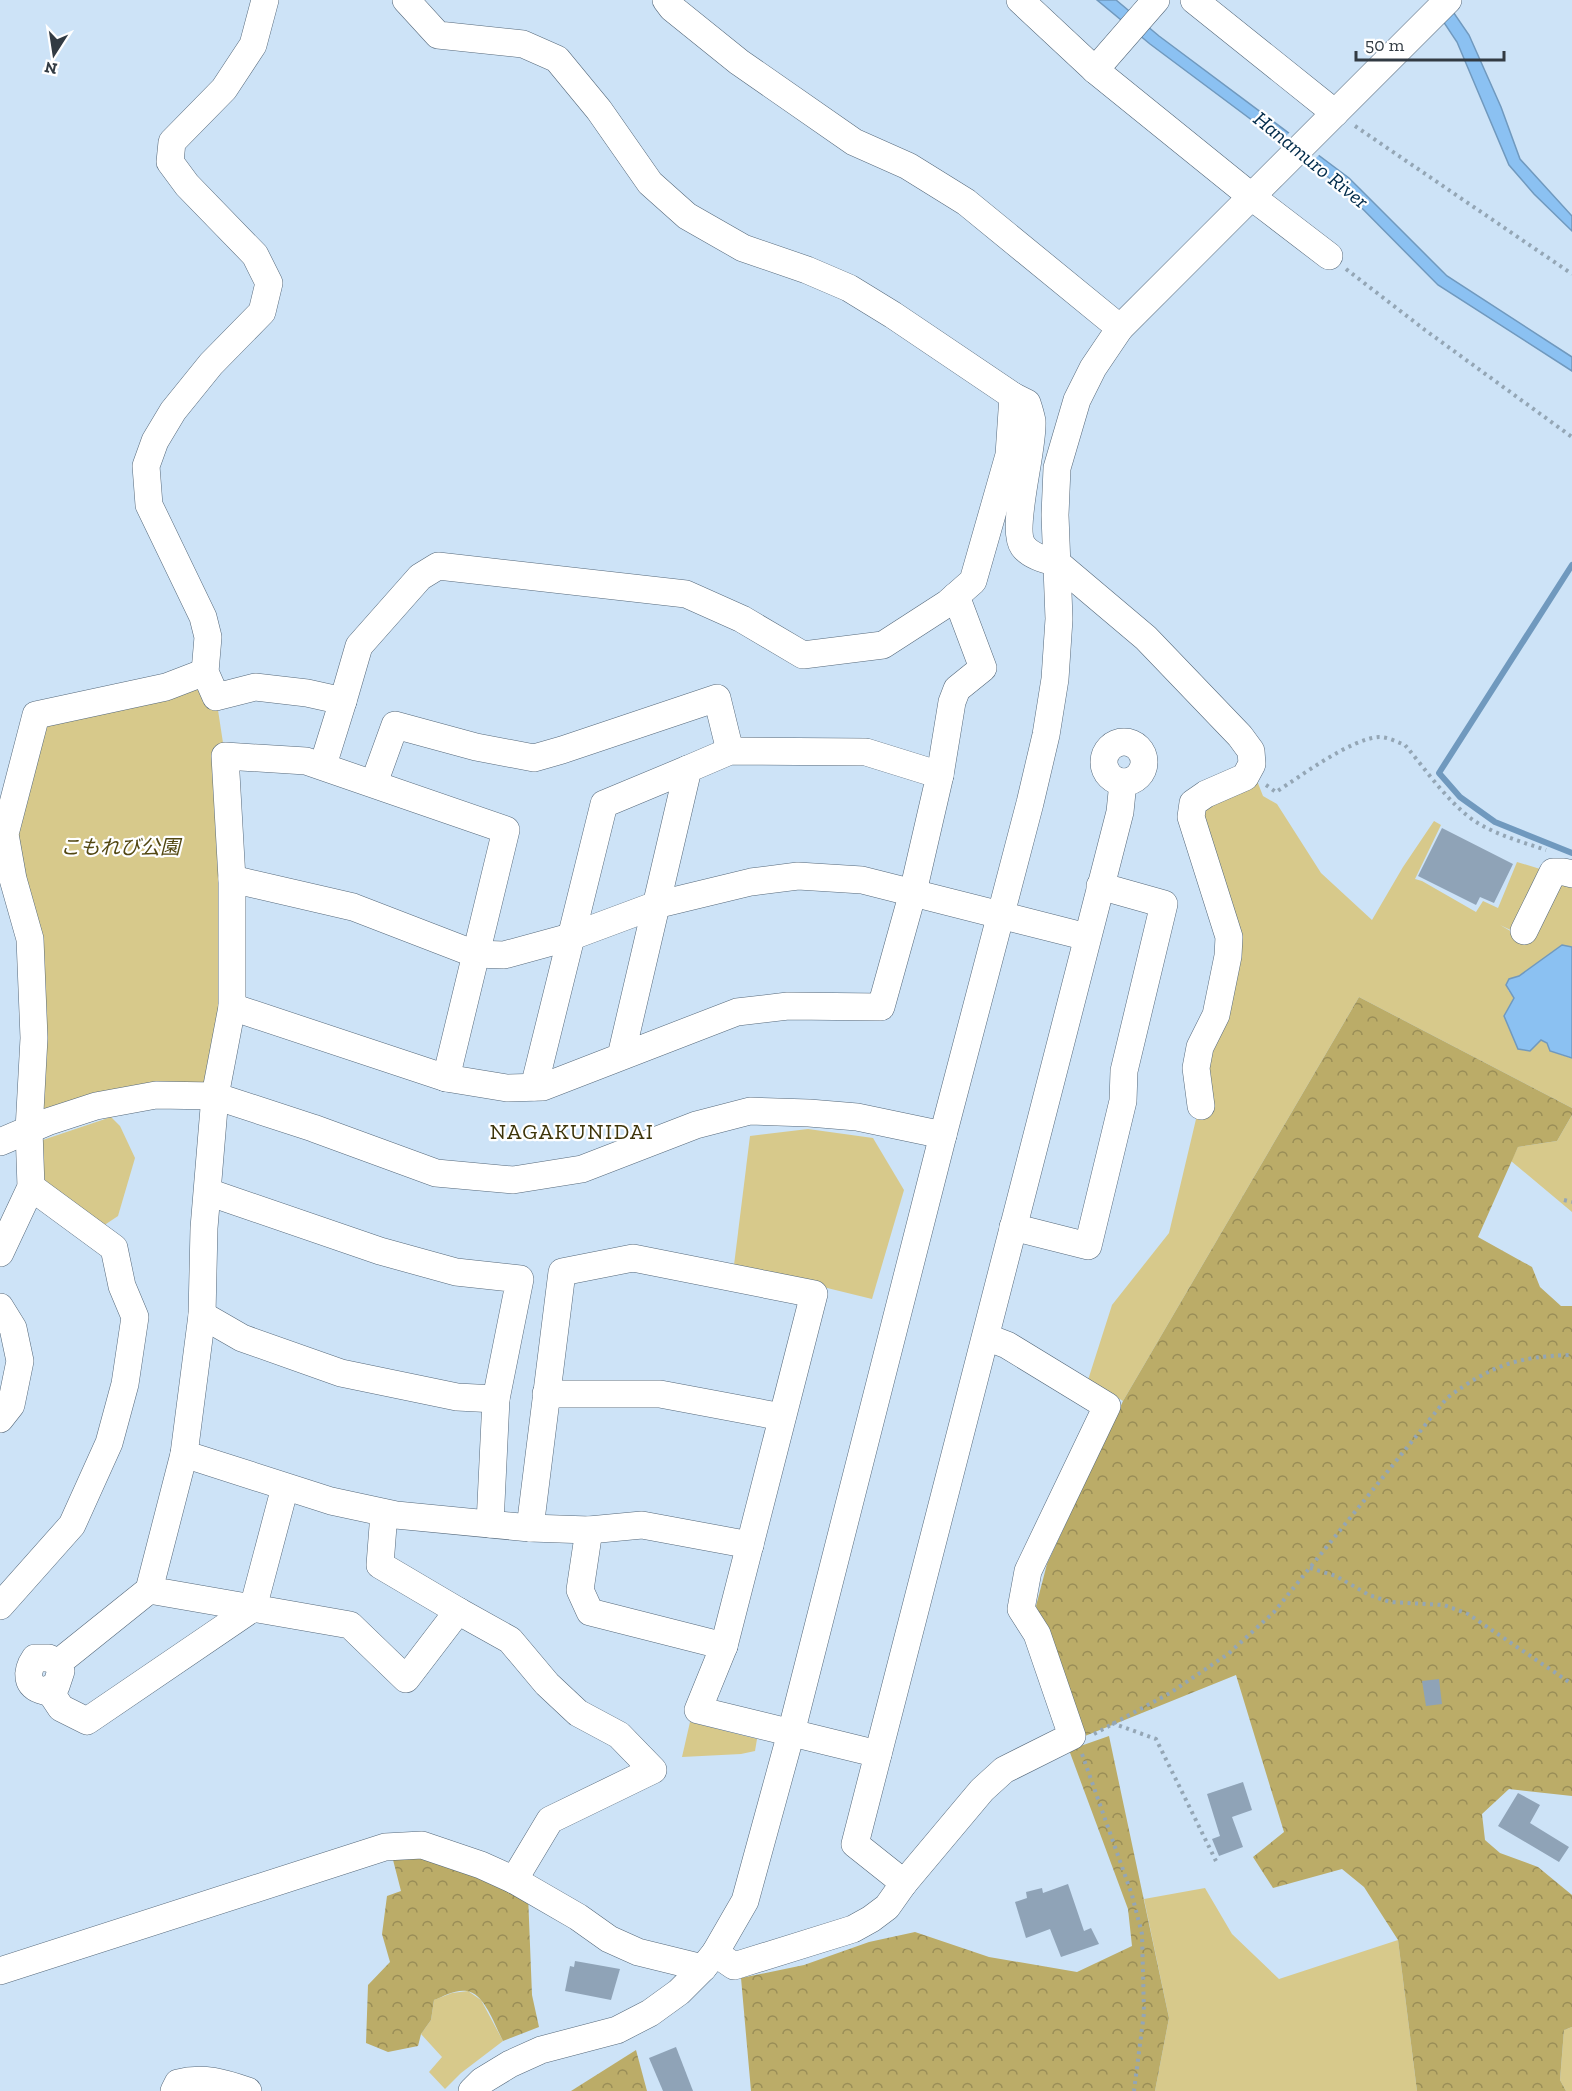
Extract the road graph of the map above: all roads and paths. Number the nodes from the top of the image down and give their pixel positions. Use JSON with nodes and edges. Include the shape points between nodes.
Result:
{"nodes":[{"id":1,"x":266,"y":0,"type":"edge"},
{"id":2,"x":406,"y":0,"type":"edge"},
{"id":3,"x":666,"y":0,"type":"edge"},
{"id":4,"x":1020,"y":0,"type":"edge"},
{"id":5,"x":1156,"y":0,"type":"edge"},
{"id":6,"x":1194,"y":0,"type":"edge"},
{"id":7,"x":1449,"y":0,"type":"edge"},
{"id":8,"x":1099,"y":65,"type":"junction"},
{"id":9,"x":1331,"y":117,"type":"junction"},
{"id":10,"x":1255,"y":194,"type":"junction"},
{"id":11,"x":1329,"y":256,"type":"joint"},
{"id":12,"x":1572,"y":274,"type":"edge"},
{"id":13,"x":1120,"y":328,"type":"junction"},
{"id":14,"x":1013,"y":396,"type":"junction"},
{"id":15,"x":1572,"y":437,"type":"edge"},
{"id":16,"x":1056,"y":562,"type":"junction"},
{"id":17,"x":956,"y":596,"type":"junction"},
{"id":18,"x":205,"y":672,"type":"junction"},
{"id":19,"x":343,"y":701,"type":"junction"},
{"id":20,"x":730,"y":751,"type":"junction"},
{"id":21,"x":1252,"y":764,"type":"junction"},
{"id":22,"x":323,"y":765,"type":"junction"},
{"id":23,"x":688,"y":769,"type":"junction"},
{"id":24,"x":940,"y":775,"type":"junction"},
{"id":25,"x":1123,"y":782,"type":"dead end"},
{"id":26,"x":374,"y":783,"type":"junction"},
{"id":27,"x":1550,"y":851,"type":"dead end"},
{"id":28,"x":1572,"y":874,"type":"edge"},
{"id":29,"x":232,"y":879,"type":"junction"},
{"id":30,"x":1101,"y":886,"type":"junction"},
{"id":31,"x":913,"y":892,"type":"junction"},
{"id":32,"x":656,"y":905,"type":"junction"},
{"id":33,"x":1001,"y":916,"type":"junction"},
{"id":34,"x":1524,"y":932,"type":"dead end"},
{"id":35,"x":570,"y":937,"type":"junction"},
{"id":36,"x":1087,"y":937,"type":"junction"},
{"id":37,"x":475,"y":954,"type":"junction"},
{"id":38,"x":232,"y":1007,"type":"junction"},
{"id":39,"x":621,"y":1056,"type":"junction"},
{"id":40,"x":446,"y":1078,"type":"junction"},
{"id":41,"x":534,"y":1087,"type":"junction"},
{"id":42,"x":215,"y":1096,"type":"junction"},
{"id":43,"x":1201,"y":1106,"type":"dead end"},
{"id":44,"x":29,"y":1130,"type":"junction"},
{"id":45,"x":943,"y":1136,"type":"junction"},
{"id":46,"x":0,"y":1142,"type":"edge"},
{"id":47,"x":31,"y":1187,"type":"junction"},
{"id":48,"x":208,"y":1192,"type":"junction"},
{"id":49,"x":1564,"y":1200,"type":"dead end"},
{"id":50,"x":1572,"y":1202,"type":"edge"},
{"id":51,"x":1013,"y":1227,"type":"junction"},
{"id":52,"x":0,"y":1253,"type":"edge"},
{"id":53,"x":0,"y":1307,"type":"edge"},
{"id":54,"x":202,"y":1315,"type":"junction"},
{"id":55,"x":986,"y":1337,"type":"junction"},
{"id":56,"x":1572,"y":1355,"type":"edge"},
{"id":57,"x":546,"y":1394,"type":"junction"},
{"id":58,"x":496,"y":1399,"type":"junction"},
{"id":59,"x":782,"y":1417,"type":"junction"},
{"id":60,"x":0,"y":1419,"type":"edge"},
{"id":61,"x":184,"y":1454,"type":"junction"},
{"id":62,"x":285,"y":1487,"type":"junction"},
{"id":63,"x":384,"y":1513,"type":"junction"},
{"id":64,"x":490,"y":1524,"type":"junction"},
{"id":65,"x":530,"y":1528,"type":"junction"},
{"id":66,"x":589,"y":1530,"type":"junction"},
{"id":67,"x":750,"y":1545,"type":"junction"},
{"id":68,"x":1310,"y":1568,"type":"junction"},
{"id":69,"x":148,"y":1590,"type":"junction"},
{"id":70,"x":0,"y":1606,"type":"edge"},
{"id":71,"x":253,"y":1608,"type":"junction"},
{"id":72,"x":458,"y":1611,"type":"junction"},
{"id":73,"x":724,"y":1646,"type":"junction"},
{"id":74,"x":1572,"y":1684,"type":"edge"},
{"id":75,"x":1112,"y":1723,"type":"junction"},
{"id":76,"x":791,"y":1733,"type":"junction"},
{"id":77,"x":1074,"y":1738,"type":"junction"},
{"id":78,"x":878,"y":1754,"type":"junction"},
{"id":79,"x":1216,"y":1861,"type":"dead end"},
{"id":80,"x":514,"y":1880,"type":"junction"},
{"id":81,"x":904,"y":1882,"type":"junction"},
{"id":82,"x":709,"y":1961,"type":"junction"},
{"id":83,"x":0,"y":1971,"type":"edge"},
{"id":84,"x":174,"y":2091,"type":"edge"},
{"id":85,"x":248,"y":2091,"type":"edge"},
{"id":86,"x":472,"y":2091,"type":"edge"},
{"id":87,"x":1134,"y":2091,"type":"edge"}],
"edges":[{"from":1,"to":18,"type":"street","via":[[253,45],[224,89],[172,142],[170,162],[255,255],[269,283],[262,312],[211,364],[173,411],[146,466],[149,505],[203,617],[208,637]]},
{"from":2,"to":14,"type":"street","via":[[438,35],[523,44],[557,58],[650,183],[687,216],[743,248],[849,288]]},
{"from":3,"to":13,"type":"street","via":[[739,62],[854,142],[908,166],[966,202]]},
{"from":4,"to":8,"type":"street"},
{"from":5,"to":8,"type":"street"},
{"from":6,"to":9,"type":"street"},
{"from":7,"to":9,"type":"street"},
{"from":8,"to":10,"type":"street"},
{"from":9,"to":10,"type":"street"},
{"from":9,"to":12,"type":"path"},
{"from":10,"to":11,"type":"street"},
{"from":10,"to":13,"type":"street"},
{"from":11,"to":15,"type":"path"},
{"from":13,"to":16,"type":"street","via":[[1093,369],[1066,431],[1057,468]]},
{"from":14,"to":16,"type":"street","via":[[1027,404],[1032,420],[1018,529],[1023,546],[1041,559]]},
{"from":14,"to":17,"type":"street","via":[[1009,455],[973,581]]},
{"from":16,"to":21,"type":"street","via":[[1146,638],[1240,736],[1251,751]]},
{"from":16,"to":33,"type":"street","via":[[1059,619],[1055,679],[1046,735]]},
{"from":17,"to":19,"type":"street","via":[[883,645],[803,655],[742,619],[686,594],[438,566],[420,578],[359,646]]},
{"from":17,"to":24,"type":"street","via":[[983,668],[957,689]]},
{"from":18,"to":19,"type":"street","via":[[216,697],[255,687]]},
{"from":18,"to":44,"type":"street","via":[[166,687],[36,714],[5,834],[30,939],[34,1038]]},
{"from":19,"to":22,"type":"street"},
{"from":20,"to":23,"type":"street"},
{"from":20,"to":24,"type":"street","via":[[866,752]]},
{"from":20,"to":26,"type":"street","via":[[717,698],[534,758],[395,725]]},
{"from":21,"to":27,"type":"path","via":[[1267,787],[1276,792],[1333,754],[1379,737],[1394,740],[1405,745],[1475,821]]},
{"from":21,"to":43,"type":"street","via":[[1245,777],[1193,802],[1191,816],[1229,937],[1216,1015],[1200,1047],[1196,1068]]},
{"from":22,"to":26,"type":"street"},
{"from":22,"to":29,"type":"street","via":[[225,756]]},
{"from":23,"to":32,"type":"street"},
{"from":23,"to":35,"type":"street","via":[[604,804]]},
{"from":24,"to":31,"type":"street"},
{"from":25,"to":30,"type":"street","via":[[1120,812]]},
{"from":26,"to":37,"type":"street","via":[[506,830]]},
{"from":28,"to":34,"type":"street","via":[[1553,872]]},
{"from":29,"to":37,"type":"street","via":[[353,907]]},
{"from":29,"to":38,"type":"street"},
{"from":30,"to":36,"type":"street"},
{"from":30,"to":51,"type":"street","via":[[1164,904],[1088,1246]]},
{"from":31,"to":32,"type":"street","via":[[862,880],[798,876],[751,882]]},
{"from":31,"to":33,"type":"street"},
{"from":31,"to":39,"type":"street","via":[[881,1007],[788,1006],[737,1012]]},
{"from":32,"to":35,"type":"street"},
{"from":32,"to":39,"type":"street"},
{"from":33,"to":36,"type":"street"},
{"from":33,"to":45,"type":"street"},
{"from":35,"to":37,"type":"street","via":[[504,955]]},
{"from":35,"to":41,"type":"street"},
{"from":36,"to":51,"type":"street"},
{"from":37,"to":40,"type":"street"},
{"from":38,"to":40,"type":"street"},
{"from":38,"to":42,"type":"street"},
{"from":39,"to":41,"type":"street","via":[[543,1087]]},
{"from":40,"to":41,"type":"street","via":[[507,1088]]},
{"from":42,"to":44,"type":"street","via":[[136,1098],[96,1106]]},
{"from":42,"to":45,"type":"street","via":[[436,1173],[513,1180],[582,1169],[696,1125],[750,1111],[857,1117]]},
{"from":42,"to":48,"type":"street"},
{"from":44,"to":46,"type":"street"},
{"from":44,"to":47,"type":"street"},
{"from":45,"to":76,"type":"street"},
{"from":47,"to":52,"type":"street"},
{"from":47,"to":70,"type":"street","via":[[114,1248],[122,1286],[135,1317],[125,1384],[110,1443],[72,1525]]},
{"from":48,"to":54,"type":"street"},
{"from":48,"to":58,"type":"street","via":[[380,1251],[456,1272],[520,1279]]},
{"from":49,"to":50,"type":"path"},
{"from":51,"to":55,"type":"street"},
{"from":53,"to":60,"type":"street","via":[[13,1328],[20,1361],[11,1405]]},
{"from":54,"to":58,"type":"street","via":[[242,1338],[341,1373],[457,1397]]},
{"from":54,"to":61,"type":"street"},
{"from":55,"to":77,"type":"street","via":[[1007,1345],[1107,1406],[1028,1570],[1021,1609],[1037,1634]]},
{"from":55,"to":78,"type":"street"},
{"from":56,"to":68,"type":"path","via":[[1524,1359],[1499,1366],[1447,1398]]},
{"from":57,"to":59,"type":"street","via":[[660,1394]]},
{"from":57,"to":59,"type":"street","via":[[562,1272],[633,1258],[814,1294]]},
{"from":57,"to":65,"type":"street"},
{"from":58,"to":64,"type":"street"},
{"from":59,"to":67,"type":"street"},
{"from":61,"to":62,"type":"street"},
{"from":61,"to":69,"type":"street"},
{"from":62,"to":63,"type":"street"},
{"from":62,"to":71,"type":"street"},
{"from":63,"to":64,"type":"street"},
{"from":63,"to":72,"type":"street","via":[[380,1565]]},
{"from":64,"to":65,"type":"street"},
{"from":65,"to":66,"type":"street"},
{"from":66,"to":67,"type":"street","via":[[642,1525]]},
{"from":66,"to":73,"type":"street","via":[[580,1590],[590,1612]]},
{"from":67,"to":73,"type":"street"},
{"from":68,"to":74,"type":"path","via":[[1390,1602],[1444,1605],[1468,1614]]},
{"from":68,"to":75,"type":"path","via":[[1274,1612],[1228,1654],[1170,1693]]},
{"from":69,"to":71,"type":"street"},
{"from":69,"to":71,"type":"street","via":[[58,1663],[35,1658],[28,1675],[30,1683],[39,1690],[49,1690],[61,1708],[87,1721]]},
{"from":71,"to":72,"type":"street","via":[[350,1625],[406,1679]]},
{"from":72,"to":80,"type":"street","via":[[510,1640],[578,1713],[619,1735],[653,1770],[550,1820]]},
{"from":73,"to":76,"type":"street","via":[[698,1710]]},
{"from":75,"to":77,"type":"path","via":[[1084,1740]]},
{"from":75,"to":79,"type":"path","via":[[1156,1739]]},
{"from":76,"to":78,"type":"street"},
{"from":76,"to":82,"type":"street","via":[[746,1901]]},
{"from":77,"to":81,"type":"street","via":[[1004,1770],[982,1790]]},
{"from":77,"to":87,"type":"path","via":[[1132,1895],[1142,1934],[1144,2013]]},
{"from":78,"to":81,"type":"street","via":[[855,1844]]},
{"from":80,"to":82,"type":"street","via":[[638,1952]]},
{"from":80,"to":83,"type":"street","via":[[422,1845],[385,1848]]},
{"from":81,"to":82,"type":"street","via":[[887,1907],[853,1929],[734,1966]]},
{"from":82,"to":86,"type":"street","via":[[679,1992],[650,2013],[617,2030],[541,2050],[510,2064]]},
{"from":84,"to":85,"type":"street","via":[[177,2083],[192,2079],[219,2081]]}]}
